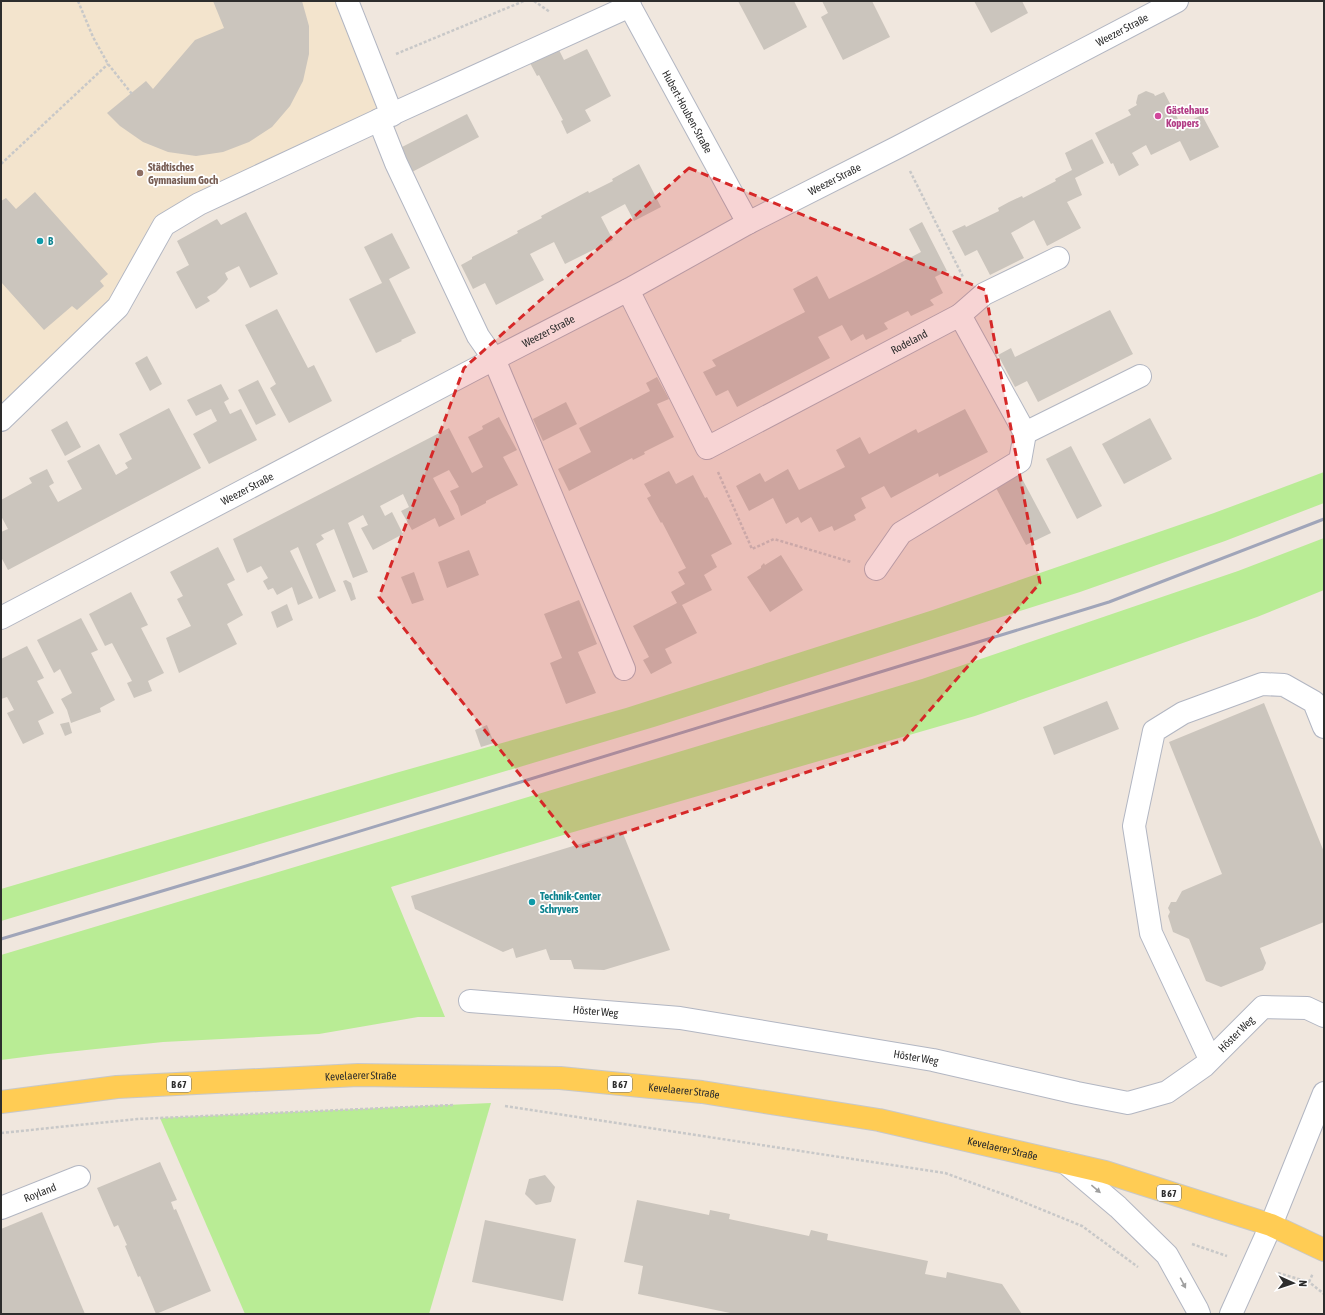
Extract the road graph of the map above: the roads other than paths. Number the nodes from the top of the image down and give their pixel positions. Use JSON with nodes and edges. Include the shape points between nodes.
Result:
{"nodes":[{"id":1,"x":347,"y":1,"type":"edge"},
{"id":2,"x":1177,"y":1,"type":"edge"},
{"id":3,"x":628,"y":4,"type":"edge"},
{"id":4,"x":385,"y":117,"type":"junction"},
{"id":5,"x":748,"y":223,"type":"junction"},
{"id":6,"x":1058,"y":258,"type":"dead end"},
{"id":7,"x":628,"y":290,"type":"junction"},
{"id":8,"x":960,"y":314,"type":"junction"},
{"id":9,"x":494,"y":359,"type":"junction"},
{"id":10,"x":1140,"y":376,"type":"dead end"},
{"id":11,"x":1,"y":420,"type":"edge"},
{"id":12,"x":1025,"y":433,"type":"junction"},
{"id":13,"x":876,"y":569,"type":"road end"},
{"id":14,"x":1,"y":618,"type":"edge"},
{"id":15,"x":624,"y":669,"type":"dead end"},
{"id":16,"x":1324,"y":728,"type":"edge"},
{"id":17,"x":470,"y":1001,"type":"dead end"},
{"id":18,"x":1324,"y":1016,"type":"edge"},
{"id":19,"x":1210,"y":1059,"type":"junction"},
{"id":20,"x":1324,"y":1093,"type":"edge"},
{"id":21,"x":1,"y":1102,"type":"edge"},
{"id":22,"x":1066,"y":1164,"type":"junction"},
{"id":23,"x":79,"y":1177,"type":"dead end"},
{"id":24,"x":1,"y":1208,"type":"edge"},
{"id":25,"x":1271,"y":1225,"type":"junction"},
{"id":26,"x":1324,"y":1250,"type":"edge"},
{"id":27,"x":1199,"y":1314,"type":"edge"},
{"id":28,"x":1231,"y":1314,"type":"edge"}],
"edges":[{"from":1,"to":4,"type":"street","via":[[372,64]]},
{"from":2,"to":5,"type":"street","name":"Weezer Straße"},
{"from":3,"to":4,"type":"street"},
{"from":3,"to":5,"type":"street","name":"Hubert-Houben-Straße"},
{"from":4,"to":9,"type":"street","via":[[396,163],[478,336]]},
{"from":4,"to":11,"type":"street","via":[[199,204],[164,225],[118,307]]},
{"from":5,"to":7,"type":"street","name":"Weezer Straße"},
{"from":6,"to":8,"type":"street","name":"Rodeland","via":[[984,294]]},
{"from":7,"to":8,"type":"street","name":"Rodeland","via":[[707,448]]},
{"from":7,"to":9,"type":"street","name":"Weezer Straße"},
{"from":8,"to":12,"type":"street"},
{"from":9,"to":14,"type":"street","name":"Weezer Straße"},
{"from":9,"to":15,"type":"street"},
{"from":10,"to":12,"type":"street"},
{"from":12,"to":13,"type":"street","via":[[1020,461],[901,533]]},
{"from":16,"to":19,"type":"street","via":[[1314,702],[1284,685],[1262,684],[1183,712],[1154,731],[1134,826],[1151,933]]},
{"from":17,"to":19,"type":"street","name":"Höster Weg","via":[[680,1018],[933,1060],[1128,1103],[1167,1092]]},
{"from":18,"to":19,"type":"street","name":"Höster Weg","via":[[1307,1008],[1263,1007]]},
{"from":20,"to":25,"type":"street"},
{"from":21,"to":22,"type":"main road","name":"Kevelaerer Straße","number":"B 67","via":[[117,1087],[358,1074],[560,1078],[702,1092],[879,1120]]},
{"from":22,"to":25,"type":"main road","name":"Kevelaerer Straße","number":"B 67","via":[[1104,1172]]},
{"from":22,"to":27,"type":"street","one_way":true,"via":[[1118,1207],[1167,1254]]},
{"from":23,"to":24,"type":"street","name":"Royland"},
{"from":25,"to":26,"type":"main road","name":"Kevelaerer Straße","number":"B 67"},
{"from":25,"to":28,"type":"street"}]}
